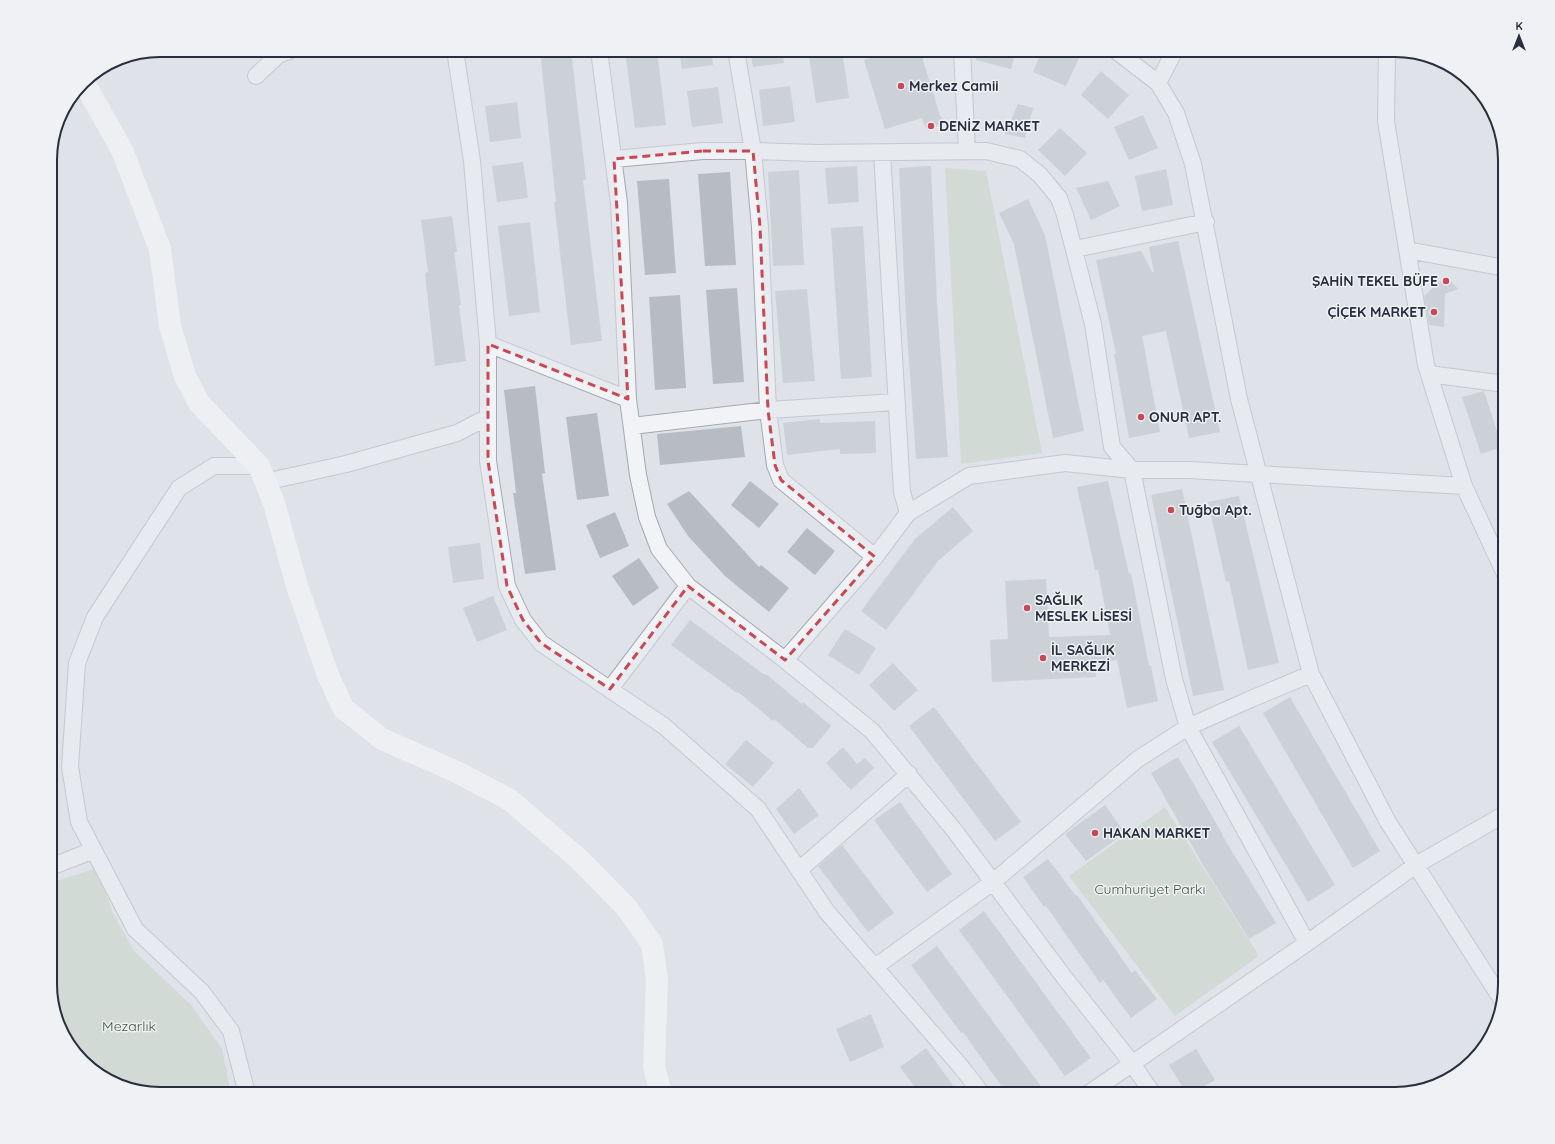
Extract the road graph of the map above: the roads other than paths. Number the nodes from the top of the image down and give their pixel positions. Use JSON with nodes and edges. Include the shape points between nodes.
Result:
{"nodes":[{"id":1,"x":276,"y":57,"type":"edge"},
{"id":2,"x":456,"y":57,"type":"edge"},
{"id":3,"x":600,"y":57,"type":"edge"},
{"id":4,"x":737,"y":57,"type":"edge"},
{"id":5,"x":962,"y":57,"type":"edge"},
{"id":6,"x":1124,"y":57,"type":"edge"},
{"id":7,"x":1171,"y":57,"type":"edge"},
{"id":8,"x":1387,"y":57,"type":"edge"},
{"id":9,"x":256,"y":76,"type":"dead end"},
{"id":10,"x":1158,"y":83,"type":"junction"},
{"id":11,"x":86,"y":88,"type":"edge"},
{"id":12,"x":752,"y":151,"type":"junction"},
{"id":13,"x":967,"y":151,"type":"junction"},
{"id":14,"x":882,"y":153,"type":"junction"},
{"id":15,"x":614,"y":159,"type":"junction"},
{"id":16,"x":1206,"y":222,"type":"junction"},
{"id":17,"x":1075,"y":249,"type":"junction"},
{"id":18,"x":1407,"y":250,"type":"junction"},
{"id":19,"x":1498,"y":267,"type":"edge"},
{"id":20,"x":488,"y":344,"type":"junction"},
{"id":21,"x":1429,"y":374,"type":"junction"},
{"id":22,"x":1498,"y":383,"type":"edge"},
{"id":23,"x":628,"y":399,"type":"junction"},
{"id":24,"x":896,"y":402,"type":"junction"},
{"id":25,"x":768,"y":410,"type":"junction"},
{"id":26,"x":488,"y":417,"type":"junction"},
{"id":27,"x":632,"y":426,"type":"junction"},
{"id":28,"x":1132,"y":470,"type":"junction"},
{"id":29,"x":262,"y":474,"type":"junction"},
{"id":30,"x":1260,"y":474,"type":"junction"},
{"id":31,"x":1464,"y":486,"type":"junction"},
{"id":32,"x":908,"y":513,"type":"junction"},
{"id":33,"x":875,"y":557,"type":"junction"},
{"id":34,"x":1498,"y":559,"type":"edge"},
{"id":35,"x":688,"y":586,"type":"junction"},
{"id":36,"x":785,"y":660,"type":"junction"},
{"id":37,"x":1311,"y":674,"type":"junction"},
{"id":38,"x":610,"y":689,"type":"junction"},
{"id":39,"x":1188,"y":727,"type":"junction"},
{"id":40,"x":910,"y":774,"type":"junction"},
{"id":41,"x":1498,"y":818,"type":"edge"},
{"id":42,"x":94,"y":850,"type":"junction"},
{"id":43,"x":57,"y":864,"type":"edge"},
{"id":44,"x":1416,"y":865,"type":"junction"},
{"id":45,"x":799,"y":870,"type":"junction"},
{"id":46,"x":993,"y":882,"type":"junction"},
{"id":47,"x":1307,"y":943,"type":"junction"},
{"id":48,"x":875,"y":967,"type":"junction"},
{"id":49,"x":1497,"y":993,"type":"edge"},
{"id":50,"x":1131,"y":1062,"type":"junction"},
{"id":51,"x":245,"y":1087,"type":"edge"},
{"id":52,"x":659,"y":1087,"type":"edge"},
{"id":53,"x":976,"y":1087,"type":"edge"},
{"id":54,"x":1097,"y":1087,"type":"edge"},
{"id":55,"x":1148,"y":1087,"type":"edge"}],
"edges":[{"from":1,"to":9,"type":"street"},
{"from":2,"to":20,"type":"street","via":[[472,161]]},
{"from":3,"to":15,"type":"street"},
{"from":4,"to":12,"type":"street"},
{"from":5,"to":13,"type":"street"},
{"from":6,"to":10,"type":"street"},
{"from":7,"to":10,"type":"street"},
{"from":8,"to":18,"type":"street","via":[[1386,121]]},
{"from":10,"to":16,"type":"street","via":[[1176,113],[1193,164]]},
{"from":11,"to":29,"type":"street","via":[[122,150],[160,249],[170,326],[185,376],[199,403]]},
{"from":12,"to":14,"type":"street"},
{"from":12,"to":15,"type":"street","via":[[703,151]]},
{"from":12,"to":25,"type":"street","via":[[760,227]]},
{"from":13,"to":14,"type":"street"},
{"from":13,"to":17,"type":"street","via":[[986,151],[1020,159],[1040,175],[1059,198]]},
{"from":14,"to":24,"type":"street"},
{"from":15,"to":23,"type":"street","via":[[619,203]]},
{"from":16,"to":17,"type":"street"},
{"from":16,"to":30,"type":"street","via":[[1239,399]]},
{"from":17,"to":28,"type":"street","via":[[1093,324],[1112,447]]},
{"from":18,"to":19,"type":"street"},
{"from":18,"to":21,"type":"street"},
{"from":20,"to":23,"type":"street"},
{"from":20,"to":26,"type":"street"},
{"from":21,"to":22,"type":"street"},
{"from":21,"to":31,"type":"street"},
{"from":23,"to":27,"type":"street"},
{"from":24,"to":25,"type":"street"},
{"from":24,"to":32,"type":"street","via":[[902,492]]},
{"from":25,"to":27,"type":"street"},
{"from":25,"to":33,"type":"street","via":[[775,465],[781,480]]},
{"from":26,"to":29,"type":"street","via":[[457,433],[346,464]]},
{"from":26,"to":38,"type":"street","via":[[488,461],[507,586],[524,620],[541,643]]},
{"from":27,"to":35,"type":"street","via":[[638,475],[647,516],[659,549]]},
{"from":28,"to":30,"type":"street"},
{"from":28,"to":32,"type":"street","via":[[1065,463],[969,476]]},
{"from":28,"to":39,"type":"street","via":[[1174,679]]},
{"from":29,"to":42,"type":"street","via":[[214,466],[179,488],[95,617],[77,663],[70,767],[79,822]]},
{"from":29,"to":52,"type":"street","via":[[274,503],[297,586],[328,675],[343,708],[382,739],[457,772],[510,800],[591,871],[627,908],[652,944],[657,980],[654,1067]]},
{"from":30,"to":31,"type":"street"},
{"from":30,"to":37,"type":"street"},
{"from":31,"to":34,"type":"street"},
{"from":32,"to":33,"type":"street"},
{"from":33,"to":36,"type":"street"},
{"from":35,"to":36,"type":"street"},
{"from":35,"to":38,"type":"street"},
{"from":36,"to":40,"type":"street","via":[[872,731]]},
{"from":37,"to":39,"type":"street"},
{"from":37,"to":44,"type":"street","via":[[1388,822]]},
{"from":38,"to":45,"type":"street","via":[[664,726],[758,809]]},
{"from":39,"to":46,"type":"street","via":[[1138,759]]},
{"from":39,"to":47,"type":"street"},
{"from":40,"to":45,"type":"street"},
{"from":40,"to":46,"type":"street"},
{"from":41,"to":44,"type":"street"},
{"from":42,"to":43,"type":"street"},
{"from":42,"to":51,"type":"street","via":[[135,929],[202,992],[231,1030]]},
{"from":44,"to":47,"type":"street"},
{"from":44,"to":49,"type":"street"},
{"from":45,"to":48,"type":"street","via":[[827,912]]},
{"from":46,"to":48,"type":"street"},
{"from":46,"to":50,"type":"street"},
{"from":47,"to":50,"type":"street"},
{"from":48,"to":53,"type":"street"},
{"from":50,"to":54,"type":"street"},
{"from":50,"to":55,"type":"street"}]}
